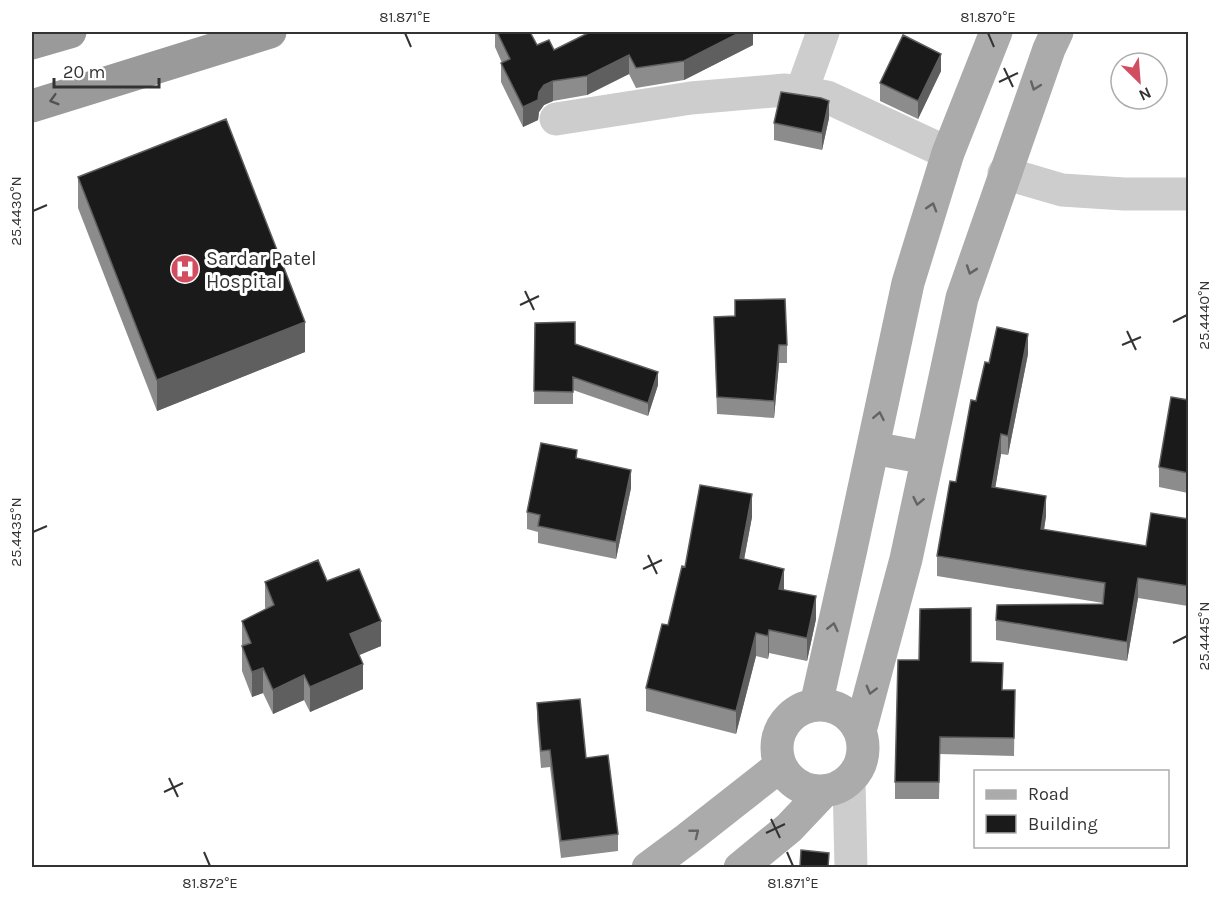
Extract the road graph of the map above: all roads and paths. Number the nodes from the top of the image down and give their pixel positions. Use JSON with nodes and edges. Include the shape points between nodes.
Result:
{"nodes":[{"id":1,"x":70,"y":32,"type":"edge"},
{"id":2,"x":270,"y":32,"type":"edge"},
{"id":3,"x":823,"y":32,"type":"edge"},
{"id":4,"x":996,"y":32,"type":"edge"},
{"id":5,"x":1057,"y":32,"type":"edge"},
{"id":6,"x":32,"y":43,"type":"edge"},
{"id":7,"x":801,"y":93,"type":"junction"},
{"id":8,"x":32,"y":106,"type":"edge"},
{"id":9,"x":556,"y":119,"type":"dead end"},
{"id":10,"x":948,"y":153,"type":"junction"},
{"id":11,"x":1004,"y":173,"type":"junction"},
{"id":12,"x":1188,"y":194,"type":"edge"},
{"id":13,"x":873,"y":448,"type":"junction"},
{"id":14,"x":927,"y":458,"type":"junction"},
{"id":15,"x":816,"y":705,"type":"junction"},
{"id":16,"x":860,"y":731,"type":"junction"},
{"id":17,"x":780,"y":766,"type":"junction"},
{"id":18,"x":837,"y":786,"type":"junction"},
{"id":19,"x":648,"y":867,"type":"edge"},
{"id":20,"x":740,"y":867,"type":"edge"},
{"id":21,"x":851,"y":867,"type":"edge"}],
"edges":[{"from":1,"to":6,"type":"highway"},
{"from":2,"to":8,"type":"highway","one_way":true},
{"from":3,"to":7,"type":"street"},
{"from":4,"to":10,"type":"main road"},
{"from":5,"to":11,"type":"main road","one_way":true},
{"from":7,"to":9,"type":"street","via":[[785,90],[691,98]]},
{"from":7,"to":10,"type":"street","via":[[827,97]]},
{"from":13,"to":10,"type":"main road","one_way":true,"via":[[908,283]]},
{"from":11,"to":12,"type":"street","via":[[1062,190]]},
{"from":11,"to":14,"type":"main road","one_way":true,"via":[[962,298]]},
{"from":13,"to":14,"type":"main road"},
{"from":15,"to":13,"type":"main road","one_way":true},
{"from":14,"to":16,"type":"main road","one_way":true,"via":[[906,559]]},
{"from":15,"to":16,"type":"main road","via":[[842,711]]},
{"from":15,"to":17,"type":"main road","via":[[802,708],[783,727],[778,739]]},
{"from":16,"to":18,"type":"main road","via":[[863,744],[857,770]]},
{"from":17,"to":18,"type":"main road","via":[[798,786],[811,790]]},
{"from":19,"to":17,"type":"main road","one_way":true},
{"from":18,"to":20,"type":"main road"},
{"from":18,"to":21,"type":"street"}]}
